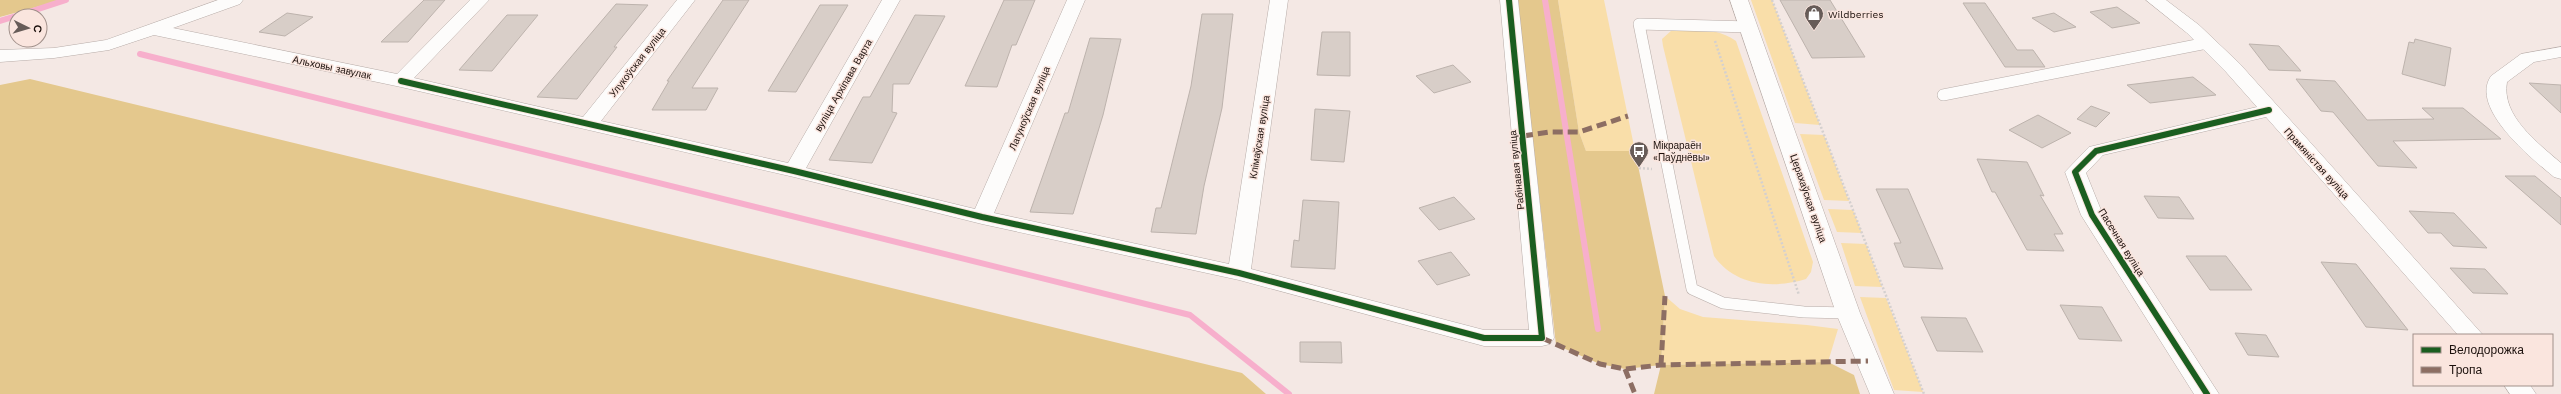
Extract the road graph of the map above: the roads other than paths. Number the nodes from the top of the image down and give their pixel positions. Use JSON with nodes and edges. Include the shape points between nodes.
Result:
{"nodes":[{"id":1,"x":234,"y":0,"type":"edge"},
{"id":2,"x":480,"y":0,"type":"edge"},
{"id":3,"x":686,"y":0,"type":"edge"},
{"id":4,"x":891,"y":0,"type":"edge"},
{"id":5,"x":1076,"y":0,"type":"edge"},
{"id":6,"x":1279,"y":0,"type":"edge"},
{"id":7,"x":1509,"y":0,"type":"edge"},
{"id":8,"x":1739,"y":0,"type":"edge"},
{"id":9,"x":2155,"y":0,"type":"edge"},
{"id":10,"x":1750,"y":27,"type":"junction"},
{"id":11,"x":152,"y":29,"type":"junction"},
{"id":12,"x":2208,"y":43,"type":"junction"},
{"id":13,"x":2561,"y":52,"type":"edge"},
{"id":14,"x":0,"y":56,"type":"edge"},
{"id":15,"x":401,"y":81,"type":"junction"},
{"id":16,"x":1943,"y":95,"type":"dead end"},
{"id":17,"x":2269,"y":110,"type":"junction"},
{"id":18,"x":588,"y":124,"type":"junction"},
{"id":19,"x":794,"y":171,"type":"junction"},
{"id":20,"x":2561,"y":173,"type":"edge"},
{"id":21,"x":982,"y":217,"type":"junction"},
{"id":22,"x":1239,"y":273,"type":"junction"},
{"id":23,"x":1848,"y":313,"type":"junction"},
{"id":24,"x":2470,"y":334,"type":"edge"},
{"id":25,"x":1542,"y":338,"type":"joint"},
{"id":26,"x":2517,"y":386,"type":"edge"},
{"id":27,"x":1882,"y":394,"type":"edge"},
{"id":28,"x":2207,"y":394,"type":"edge"},
{"id":29,"x":2524,"y":394,"type":"edge"}],
"edges":[{"from":1,"to":11,"type":"street"},
{"from":2,"to":15,"type":"street"},
{"from":3,"to":18,"type":"street","name":"Улукоўская вуліца"},
{"from":4,"to":19,"type":"street","name":"вуліца Архіпава Варта"},
{"from":5,"to":21,"type":"street","name":"Лагуноўская вуліца"},
{"from":6,"to":22,"type":"street","name":"Клімаўская вуліца"},
{"from":7,"to":25,"type":"street","name":"Рабінавая вуліца"},
{"from":8,"to":10,"type":"street","name":"Церахаўская вуліца"},
{"from":9,"to":12,"type":"street","name":"Прамяністая вуліца"},
{"from":10,"to":23,"type":"street","name":"Церахаўская вуліца"},
{"from":10,"to":23,"type":"lane","via":[[1640,24],[1692,289],[1724,303],[1804,312]]},
{"from":11,"to":14,"type":"street","via":[[109,45],[54,53]]},
{"from":11,"to":15,"type":"street","name":"Альховы завулак"},
{"from":12,"to":16,"type":"lane"},
{"from":12,"to":17,"type":"street","name":"Прамяністая вуліца"},
{"from":13,"to":20,"type":"street","via":[[2528,58],[2498,80],[2496,97],[2504,115],[2542,157]]},
{"from":15,"to":18,"type":"street","name":"Альховы завулак"},
{"from":17,"to":24,"type":"street","name":"Прамяністая вуліца"},
{"from":17,"to":28,"type":"street","name":"Пасечная вуліца","via":[[2096,151],[2075,172],[2092,215]]},
{"from":18,"to":19,"type":"street","name":"Альховы завулак"},
{"from":19,"to":21,"type":"street","name":"Альховы завулак"},
{"from":21,"to":22,"type":"street","name":"Альховы завулак"},
{"from":22,"to":25,"type":"street","name":"Альховы завулак","via":[[1484,338]]},
{"from":23,"to":27,"type":"street","name":"Церахаўская вуліца"},
{"from":26,"to":29,"type":"street"}]}
